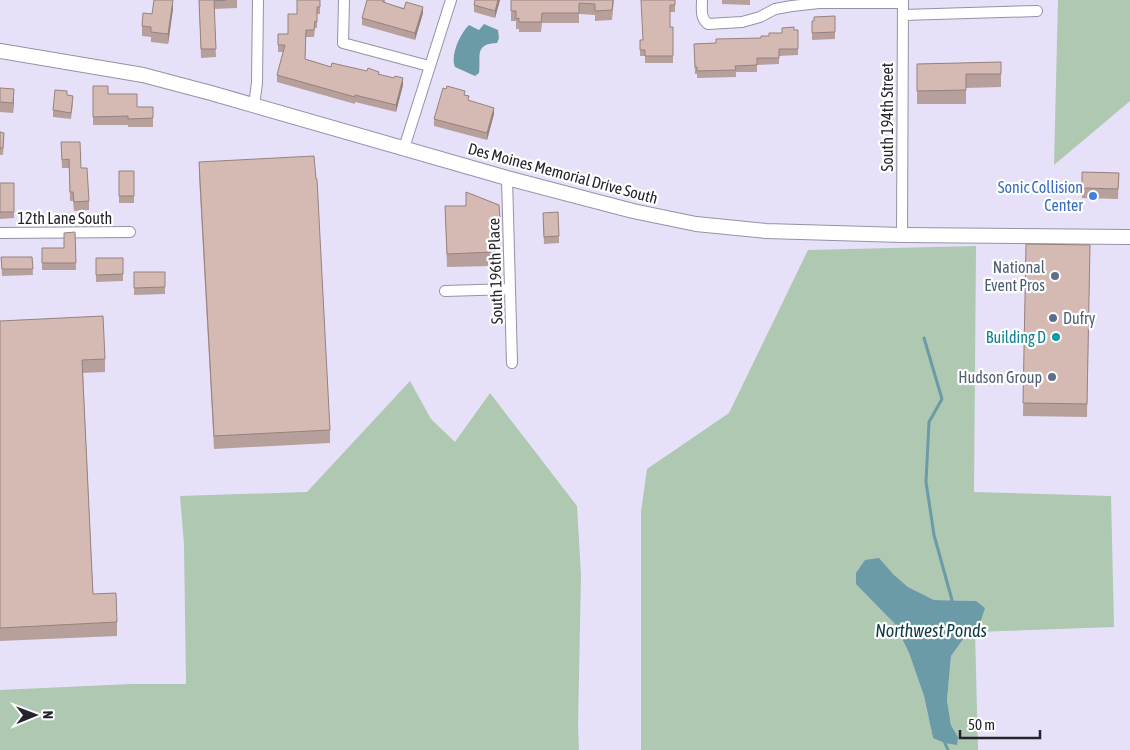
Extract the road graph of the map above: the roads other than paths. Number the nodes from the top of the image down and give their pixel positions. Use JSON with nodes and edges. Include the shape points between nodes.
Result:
{"nodes":[{"id":1,"x":258,"y":0,"type":"edge"},
{"id":2,"x":344,"y":0,"type":"edge"},
{"id":3,"x":451,"y":0,"type":"edge"},
{"id":4,"x":702,"y":0,"type":"edge"},
{"id":5,"x":902,"y":2,"type":"edge"},
{"id":6,"x":1037,"y":11,"type":"dead end"},
{"id":7,"x":902,"y":15,"type":"junction"},
{"id":8,"x":0,"y":51,"type":"edge"},
{"id":9,"x":429,"y":66,"type":"junction"},
{"id":10,"x":254,"y":105,"type":"junction"},
{"id":11,"x":404,"y":148,"type":"junction"},
{"id":12,"x":507,"y":178,"type":"junction"},
{"id":13,"x":130,"y":232,"type":"dead end"},
{"id":14,"x":0,"y":233,"type":"edge"},
{"id":15,"x":902,"y":235,"type":"junction"},
{"id":16,"x":1130,"y":237,"type":"edge"},
{"id":17,"x":510,"y":290,"type":"junction"},
{"id":18,"x":445,"y":291,"type":"dead end"},
{"id":19,"x":512,"y":363,"type":"dead end"}],
"edges":[{"from":1,"to":10,"type":"street","via":[[258,83]]},
{"from":2,"to":9,"type":"street","via":[[344,43]]},
{"from":3,"to":9,"type":"street"},
{"from":4,"to":5,"type":"street","via":[[702,17],[708,24],[742,22],[775,9],[819,3]]},
{"from":5,"to":7,"type":"street","name":"South 194th Street"},
{"from":6,"to":7,"type":"street"},
{"from":7,"to":15,"type":"street","name":"South 194th Street"},
{"from":8,"to":10,"type":"main road","name":"Des Moines Memorial Drive South","via":[[142,75]]},
{"from":9,"to":11,"type":"street"},
{"from":10,"to":11,"type":"main road","name":"Des Moines Memorial Drive South"},
{"from":11,"to":12,"type":"main road","name":"Des Moines Memorial Drive South"},
{"from":12,"to":15,"type":"main road","name":"Des Moines Memorial Drive South","via":[[696,224],[766,231]]},
{"from":12,"to":17,"type":"street","name":"South 196th Place"},
{"from":13,"to":14,"type":"street","name":"12th Lane South"},
{"from":15,"to":16,"type":"main road","name":"Des Moines Memorial Drive South"},
{"from":17,"to":18,"type":"street"},
{"from":17,"to":19,"type":"street","name":"South 196th Place"}]}
